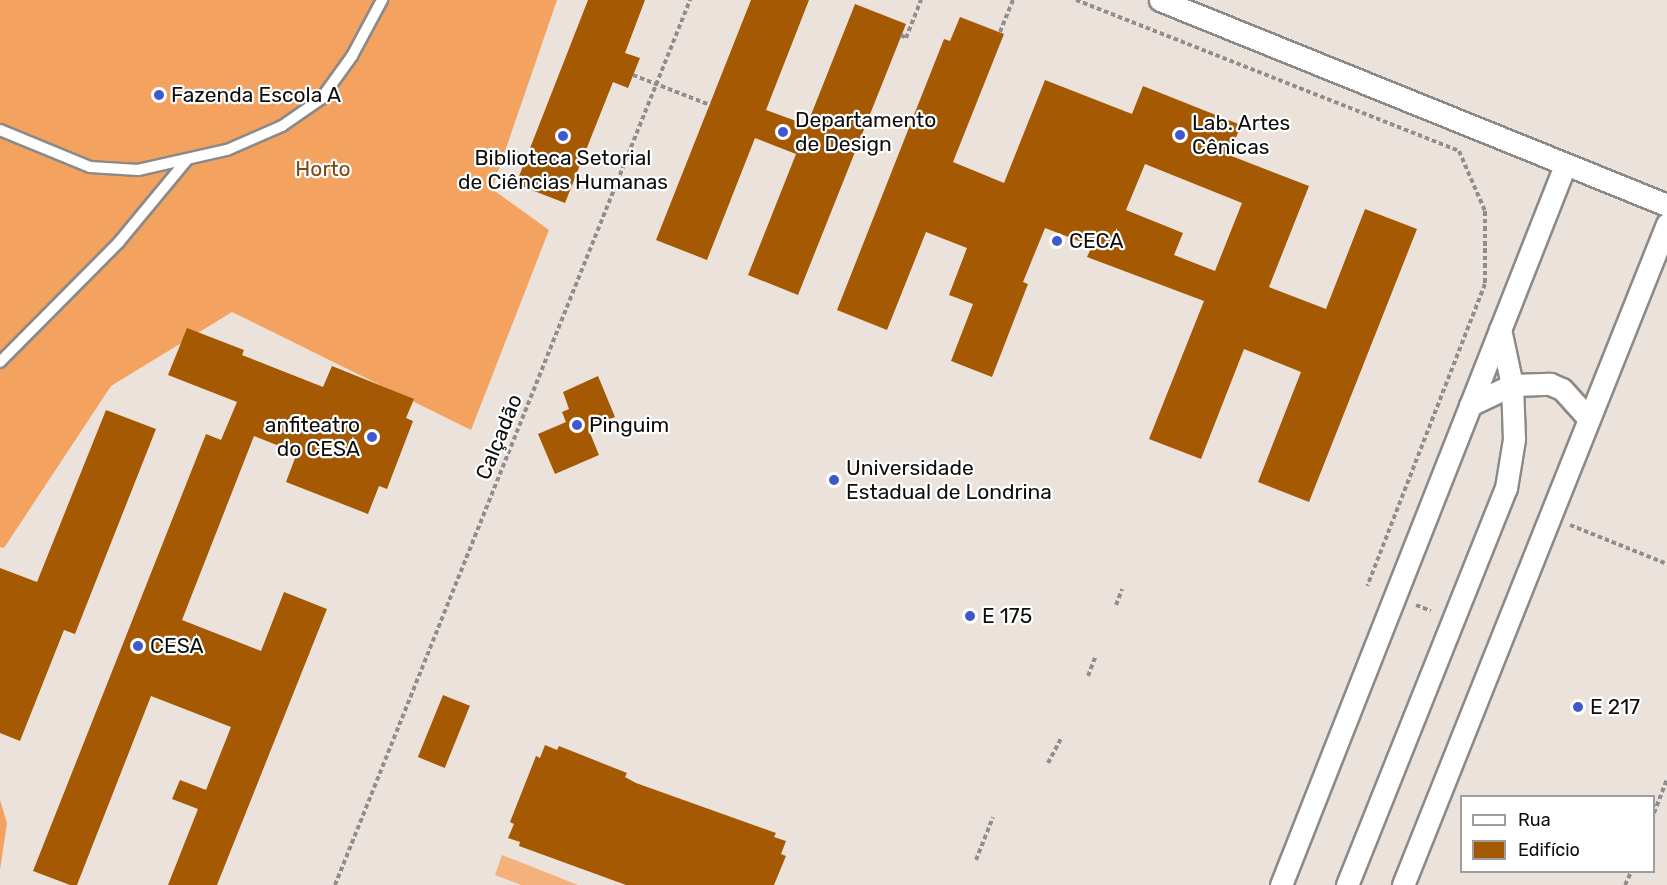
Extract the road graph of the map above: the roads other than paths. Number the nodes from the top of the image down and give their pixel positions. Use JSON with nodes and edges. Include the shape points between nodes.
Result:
{"nodes":[{"id":1,"x":382,"y":0,"type":"edge"},
{"id":2,"x":1160,"y":0,"type":"edge"},
{"id":3,"x":0,"y":130,"type":"edge"},
{"id":4,"x":186,"y":161,"type":"junction"},
{"id":5,"x":1565,"y":165,"type":"junction"},
{"id":6,"x":1667,"y":205,"type":"edge"},
{"id":7,"x":1667,"y":224,"type":"edge"},
{"id":8,"x":1500,"y":329,"type":"junction"},
{"id":9,"x":0,"y":362,"type":"edge"},
{"id":10,"x":1512,"y":385,"type":"junction"},
{"id":11,"x":1470,"y":405,"type":"junction"},
{"id":12,"x":1589,"y":419,"type":"junction"},
{"id":13,"x":1281,"y":885,"type":"edge"},
{"id":14,"x":1347,"y":885,"type":"edge"},
{"id":15,"x":1403,"y":885,"type":"edge"}],
"edges":[{"from":1,"to":4,"type":"lane","via":[[352,56],[321,99],[282,126],[227,150]]},
{"from":2,"to":5,"type":"street"},
{"from":3,"to":4,"type":"lane","via":[[90,167],[138,170]]},
{"from":4,"to":9,"type":"lane","via":[[119,242]]},
{"from":5,"to":6,"type":"street"},
{"from":5,"to":8,"type":"street"},
{"from":7,"to":12,"type":"street"},
{"from":8,"to":10,"type":"street"},
{"from":8,"to":11,"type":"street"},
{"from":10,"to":11,"type":"street"},
{"from":10,"to":12,"type":"street","via":[[1550,384],[1562,389]]},
{"from":10,"to":14,"type":"street","via":[[1514,439],[1506,488]]},
{"from":11,"to":13,"type":"street"},
{"from":12,"to":15,"type":"street"}]}
